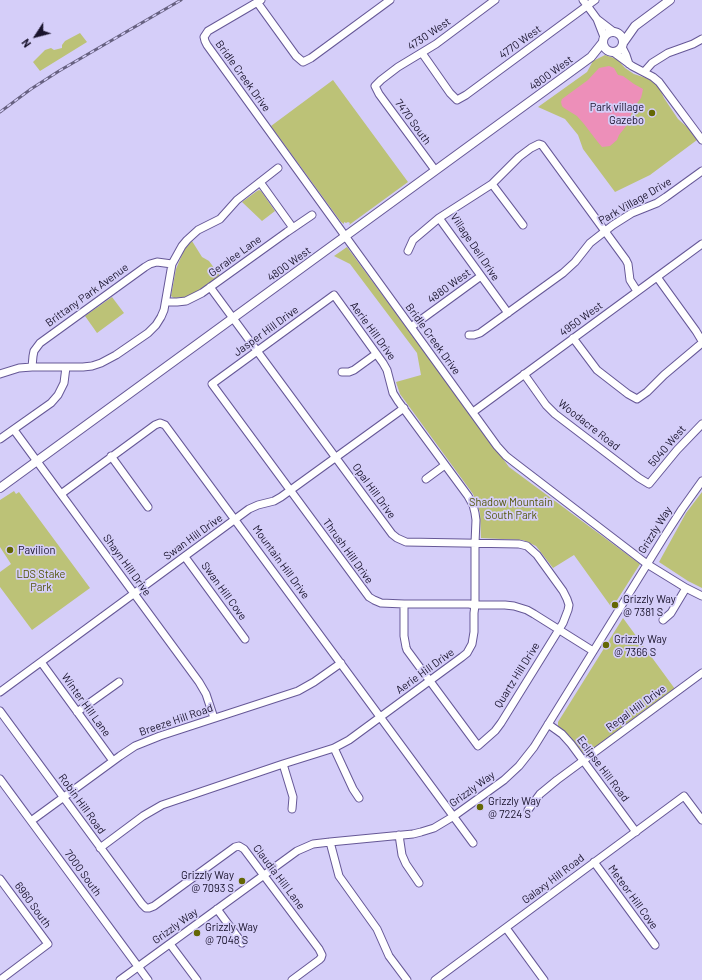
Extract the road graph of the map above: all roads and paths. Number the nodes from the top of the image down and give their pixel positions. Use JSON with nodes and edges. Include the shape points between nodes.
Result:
{"nodes":[{"id":1,"x":390,"y":0,"type":"edge"},
{"id":2,"x":495,"y":0,"type":"edge"},
{"id":3,"x":596,"y":0,"type":"edge"},
{"id":4,"x":670,"y":0,"type":"edge"},
{"id":5,"x":259,"y":1,"type":"edge"},
{"id":6,"x":585,"y":3,"type":"edge"},
{"id":7,"x":597,"y":19,"type":"junction"},
{"id":8,"x":635,"y":26,"type":"junction"},
{"id":9,"x":616,"y":32,"type":"junction"},
{"id":10,"x":603,"y":40,"type":"junction"},
{"id":11,"x":701,"y":41,"type":"edge"},
{"id":12,"x":623,"y":45,"type":"junction"},
{"id":13,"x":611,"y":52,"type":"junction"},
{"id":14,"x":422,"y":53,"type":"junction"},
{"id":15,"x":591,"y":57,"type":"junction"},
{"id":16,"x":628,"y":64,"type":"junction"},
{"id":17,"x":644,"y":72,"type":"junction"},
{"id":18,"x":375,"y":86,"type":"joint"},
{"id":19,"x":702,"y":140,"type":"edge"},
{"id":20,"x":278,"y":168,"type":"dead end"},
{"id":21,"x":435,"y":170,"type":"junction"},
{"id":22,"x":702,"y":171,"type":"edge"},
{"id":23,"x":260,"y":182,"type":"junction"},
{"id":24,"x":492,"y":184,"type":"junction"},
{"id":25,"x":312,"y":215,"type":"dead end"},
{"id":26,"x":439,"y":218,"type":"junction"},
{"id":27,"x":523,"y":225,"type":"dead end"},
{"id":28,"x":293,"y":228,"type":"junction"},
{"id":29,"x":604,"y":231,"type":"junction"},
{"id":30,"x":345,"y":236,"type":"junction"},
{"id":31,"x":702,"y":244,"type":"edge"},
{"id":32,"x":408,"y":251,"type":"dead end"},
{"id":33,"x":172,"y":264,"type":"junction"},
{"id":34,"x":480,"y":276,"type":"junction"},
{"id":35,"x":657,"y":277,"type":"junction"},
{"id":36,"x":210,"y":287,"type":"junction"},
{"id":37,"x":637,"y":291,"type":"junction"},
{"id":38,"x":334,"y":296,"type":"joint"},
{"id":39,"x":166,"y":302,"type":"junction"},
{"id":40,"x":508,"y":313,"type":"junction"},
{"id":41,"x":233,"y":318,"type":"junction"},
{"id":42,"x":411,"y":327,"type":"junction"},
{"id":43,"x":469,"y":335,"type":"dead end"},
{"id":44,"x":574,"y":338,"type":"junction"},
{"id":45,"x":702,"y":342,"type":"edge"},
{"id":46,"x":258,"y":351,"type":"junction"},
{"id":47,"x":376,"y":354,"type":"junction"},
{"id":48,"x":32,"y":367,"type":"junction"},
{"id":49,"x":66,"y":367,"type":"junction"},
{"id":50,"x":342,"y":372,"type":"dead end"},
{"id":51,"x":0,"y":374,"type":"edge"},
{"id":52,"x":524,"y":374,"type":"junction"},
{"id":53,"x":212,"y":384,"type":"joint"},
{"id":54,"x":404,"y":408,"type":"junction"},
{"id":55,"x":472,"y":412,"type":"junction"},
{"id":56,"x":702,"y":424,"type":"edge"},
{"id":57,"x":14,"y":430,"type":"junction"},
{"id":58,"x":0,"y":439,"type":"edge"},
{"id":59,"x":111,"y":456,"type":"junction"},
{"id":60,"x":336,"y":458,"type":"junction"},
{"id":61,"x":37,"y":462,"type":"junction"},
{"id":62,"x":445,"y":465,"type":"junction"},
{"id":63,"x":426,"y":479,"type":"dead end"},
{"id":64,"x":702,"y":482,"type":"edge"},
{"id":65,"x":649,"y":484,"type":"joint"},
{"id":66,"x":0,"y":488,"type":"edge"},
{"id":67,"x":290,"y":491,"type":"junction"},
{"id":68,"x":61,"y":494,"type":"junction"},
{"id":69,"x":148,"y":507,"type":"dead end"},
{"id":70,"x":236,"y":519,"type":"junction"},
{"id":71,"x":475,"y":542,"type":"junction"},
{"id":72,"x":185,"y":557,"type":"junction"},
{"id":73,"x":647,"y":564,"type":"junction"},
{"id":74,"x":686,"y":588,"type":"junction"},
{"id":75,"x":134,"y":594,"type":"junction"},
{"id":76,"x":702,"y":596,"type":"edge"},
{"id":77,"x":404,"y":604,"type":"junction"},
{"id":78,"x":475,"y":605,"type":"junction"},
{"id":79,"x":568,"y":610,"type":"joint"},
{"id":80,"x":663,"y":620,"type":"dead end"},
{"id":81,"x":559,"y":629,"type":"junction"},
{"id":82,"x":245,"y":639,"type":"dead end"},
{"id":83,"x":593,"y":651,"type":"junction"},
{"id":84,"x":41,"y":662,"type":"junction"},
{"id":85,"x":341,"y":663,"type":"junction"},
{"id":86,"x":702,"y":673,"type":"edge"},
{"id":87,"x":430,"y":681,"type":"junction"},
{"id":88,"x":119,"y":682,"type":"dead end"},
{"id":89,"x":0,"y":692,"type":"edge"},
{"id":90,"x":0,"y":711,"type":"edge"},
{"id":91,"x":77,"y":712,"type":"junction"},
{"id":92,"x":381,"y":717,"type":"junction"},
{"id":93,"x":214,"y":718,"type":"junction"},
{"id":94,"x":548,"y":724,"type":"junction"},
{"id":95,"x":334,"y":748,"type":"junction"},
{"id":96,"x":583,"y":760,"type":"junction"},
{"id":97,"x":113,"y":761,"type":"junction"},
{"id":98,"x":283,"y":764,"type":"junction"},
{"id":99,"x":0,"y":779,"type":"edge"},
{"id":100,"x":63,"y":797,"type":"junction"},
{"id":101,"x":359,"y":798,"type":"dead end"},
{"id":102,"x":292,"y":809,"type":"dead end"},
{"id":103,"x":528,"y":810,"type":"dead end"},
{"id":104,"x":454,"y":816,"type":"junction"},
{"id":105,"x":702,"y":820,"type":"edge"},
{"id":106,"x":31,"y":821,"type":"junction"},
{"id":107,"x":636,"y":832,"type":"junction"},
{"id":108,"x":399,"y":835,"type":"junction"},
{"id":109,"x":330,"y":842,"type":"junction"},
{"id":110,"x":473,"y":843,"type":"dead end"},
{"id":111,"x":100,"y":848,"type":"junction"},
{"id":112,"x":594,"y":862,"type":"junction"},
{"id":113,"x":264,"y":875,"type":"junction"},
{"id":114,"x":0,"y":879,"type":"edge"},
{"id":115,"x":420,"y":883,"type":"dead end"},
{"id":116,"x":148,"y":908,"type":"joint"},
{"id":117,"x":217,"y":909,"type":"junction"},
{"id":118,"x":506,"y":928,"type":"junction"},
{"id":119,"x":242,"y":943,"type":"dead end"},
{"id":120,"x":170,"y":944,"type":"junction"},
{"id":121,"x":654,"y":945,"type":"dead end"},
{"id":122,"x":138,"y":967,"type":"junction"},
{"id":123,"x":0,"y":980,"type":"edge"},
{"id":124,"x":120,"y":980,"type":"edge"},
{"id":125,"x":148,"y":980,"type":"edge"},
{"id":126,"x":197,"y":980,"type":"edge"},
{"id":127,"x":292,"y":980,"type":"edge"},
{"id":128,"x":407,"y":980,"type":"edge"},
{"id":129,"x":435,"y":980,"type":"edge"},
{"id":130,"x":544,"y":980,"type":"edge"}],
"edges":[{"from":1,"to":5,"type":"street","via":[[303,62],[296,56]]},
{"from":2,"to":14,"type":"street","name":"4730 West"},
{"from":3,"to":6,"type":"street","name":"4770 West"},
{"from":4,"to":8,"type":"main road","name":"4800 West"},
{"from":5,"to":30,"type":"street","name":"Bridle Creek Drive","via":[[208,31],[204,37],[207,45]]},
{"from":6,"to":7,"type":"street"},
{"from":6,"to":14,"type":"street","name":"4770 West","via":[[457,100]]},
{"from":7,"to":9,"type":"street"},
{"from":7,"to":10,"type":"street"},
{"from":8,"to":9,"type":"main road","name":"4800 West"},
{"from":8,"to":12,"type":"main road","name":"4800 West"},
{"from":9,"to":10,"type":"main road","name":"4800 West","via":[[608,33]]},
{"from":9,"to":12,"type":"main road","via":[[622,36]]},
{"from":10,"to":13,"type":"main road","via":[[604,48]]},
{"from":10,"to":15,"type":"main road","name":"4800 West"},
{"from":11,"to":17,"type":"street","via":[[668,53],[652,63]]},
{"from":12,"to":13,"type":"main road","name":"4800 West","via":[[618,51]]},
{"from":12,"to":16,"type":"street"},
{"from":13,"to":15,"type":"main road","name":"4800 West"},
{"from":13,"to":16,"type":"street"},
{"from":14,"to":18,"type":"street","name":"4730 West","via":[[398,67]]},
{"from":15,"to":21,"type":"main road","name":"4800 West"},
{"from":16,"to":17,"type":"street"},
{"from":17,"to":19,"type":"street","via":[[662,86]]},
{"from":18,"to":21,"type":"street","name":"7470 South"},
{"from":20,"to":23,"type":"street"},
{"from":21,"to":30,"type":"main road","name":"4800 West"},
{"from":22,"to":29,"type":"street","name":"Park Village Drive","via":[[666,197],[632,213]]},
{"from":23,"to":28,"type":"street"},
{"from":23,"to":33,"type":"street","via":[[237,200],[220,219],[198,230],[187,240]]},
{"from":24,"to":26,"type":"street","name":"Village Dell Drive"},
{"from":24,"to":27,"type":"street"},
{"from":24,"to":29,"type":"street","name":"Village Dell Drive","via":[[519,157],[536,145],[542,145]]},
{"from":25,"to":28,"type":"street","name":"Geralee Lane"},
{"from":26,"to":32,"type":"street","via":[[413,240]]},
{"from":26,"to":34,"type":"street","name":"Village Dell Drive"},
{"from":28,"to":36,"type":"street","name":"Geralee Lane"},
{"from":29,"to":37,"type":"street","via":[[628,264],[630,280]]},
{"from":29,"to":40,"type":"street","name":"Park Village Drive","via":[[570,267]]},
{"from":30,"to":41,"type":"main road","name":"4800 West"},
{"from":30,"to":42,"type":"street","name":"Bridle Creek Drive"},
{"from":31,"to":35,"type":"street","name":"4950 West"},
{"from":33,"to":39,"type":"street"},
{"from":33,"to":48,"type":"street","name":"Brittany Park Avenue","via":[[150,264],[40,343],[34,351]]},
{"from":34,"to":40,"type":"street","name":"Village Dell Drive"},
{"from":34,"to":42,"type":"street","name":"4880 West"},
{"from":35,"to":37,"type":"street","name":"4950 West"},
{"from":35,"to":45,"type":"street"},
{"from":36,"to":39,"type":"street","name":"Geralee Lane","via":[[186,301]]},
{"from":36,"to":41,"type":"street","name":"Opal Hill Drive"},
{"from":37,"to":44,"type":"street","name":"4950 West"},
{"from":38,"to":46,"type":"street","name":"Jasper Hill Drive"},
{"from":38,"to":47,"type":"street","name":"Aerie Hill Drive"},
{"from":39,"to":49,"type":"street","via":[[161,317],[152,329],[116,355],[101,364]]},
{"from":40,"to":43,"type":"street","name":"Park Village Drive","via":[[480,334]]},
{"from":41,"to":46,"type":"street","name":"Opal Hill Drive"},
{"from":41,"to":61,"type":"main road","name":"4800 West"},
{"from":42,"to":55,"type":"street","name":"Bridle Creek Drive"},
{"from":44,"to":45,"type":"street","via":[[597,370],[637,399]]},
{"from":44,"to":52,"type":"street","name":"4950 West"},
{"from":46,"to":53,"type":"street","name":"Jasper Hill Drive"},
{"from":46,"to":60,"type":"street","name":"Opal Hill Drive"},
{"from":47,"to":50,"type":"street","via":[[354,370]]},
{"from":47,"to":54,"type":"street","name":"Aerie Hill Drive","via":[[387,370],[393,393]]},
{"from":48,"to":49,"type":"street"},
{"from":48,"to":51,"type":"street"},
{"from":49,"to":57,"type":"street","via":[[64,383],[58,395],[44,409]]},
{"from":52,"to":55,"type":"street","name":"4950 West"},
{"from":52,"to":65,"type":"street","name":"Woodacre Road","via":[[555,414]]},
{"from":53,"to":67,"type":"street","name":"Thrush Hill Drive"},
{"from":54,"to":60,"type":"street","name":"Swan Hill Drive"},
{"from":54,"to":62,"type":"street","name":"Aerie Hill Drive"},
{"from":55,"to":73,"type":"street","name":"Bridle Creek Drive","via":[[506,456]]},
{"from":56,"to":65,"type":"street","name":"5040 West"},
{"from":57,"to":58,"type":"street"},
{"from":57,"to":61,"type":"street","name":"Shayn Hill Drive"},
{"from":59,"to":68,"type":"street","name":"Mountain Hill Drive"},
{"from":59,"to":69,"type":"street"},
{"from":59,"to":70,"type":"street","name":"Mountain Hill Drive","via":[[154,425],[164,424]]},
{"from":60,"to":67,"type":"street","name":"Swan Hill Drive"},
{"from":60,"to":71,"type":"street","name":"Opal Hill Drive","via":[[397,538],[406,542]]},
{"from":61,"to":66,"type":"main road","name":"4800 West"},
{"from":61,"to":68,"type":"street","name":"Shayn Hill Drive"},
{"from":62,"to":63,"type":"street"},
{"from":62,"to":71,"type":"street","name":"Aerie Hill Drive","via":[[473,505],[476,520]]},
{"from":64,"to":73,"type":"street","name":"Grizzly Way"},
{"from":67,"to":70,"type":"street","name":"Swan Hill Drive","via":[[274,501],[255,506]]},
{"from":67,"to":77,"type":"street","name":"Thrush Hill Drive","via":[[369,597],[381,603]]},
{"from":68,"to":75,"type":"street","name":"Shayn Hill Drive"},
{"from":70,"to":72,"type":"street","name":"Swan Hill Drive"},
{"from":70,"to":85,"type":"street","name":"Mountain Hill Drive"},
{"from":71,"to":78,"type":"street","name":"Aerie Hill Drive"},
{"from":71,"to":79,"type":"street","name":"Opal Hill Drive","via":[[519,544],[533,550],[563,591]]},
{"from":72,"to":75,"type":"street","name":"Swan Hill Drive"},
{"from":72,"to":82,"type":"street","name":"Swan Hill Cove"},
{"from":73,"to":74,"type":"street","name":"Bridle Creek Drive"},
{"from":73,"to":83,"type":"street","name":"Grizzly Way"},
{"from":74,"to":76,"type":"street","name":"Bridle Creek Drive"},
{"from":74,"to":80,"type":"street","via":[[671,613]]},
{"from":75,"to":84,"type":"street","name":"Swan Hill Drive"},
{"from":75,"to":93,"type":"street","name":"Shayn Hill Drive","via":[[203,688]]},
{"from":77,"to":78,"type":"street","name":"Thrush Hill Drive"},
{"from":77,"to":87,"type":"street","via":[[406,646]]},
{"from":78,"to":81,"type":"street","name":"Thrush Hill Drive","via":[[521,608]]},
{"from":78,"to":87,"type":"street","name":"Aerie Hill Drive","via":[[470,648]]},
{"from":79,"to":81,"type":"street","name":"Quartz Hill Drive"},
{"from":81,"to":83,"type":"street","name":"Thrush Hill Drive"},
{"from":81,"to":87,"type":"street","name":"Quartz Hill Drive","via":[[495,731],[478,746]]},
{"from":83,"to":94,"type":"street","name":"Grizzly Way"},
{"from":84,"to":89,"type":"street","name":"Swan Hill Drive"},
{"from":84,"to":91,"type":"street","name":"Winter Hill Lane"},
{"from":85,"to":92,"type":"street","name":"Mountain Hill Drive"},
{"from":85,"to":93,"type":"street","name":"Breeze Hill Road","via":[[298,691]]},
{"from":86,"to":96,"type":"street","name":"Regal Hill Drive"},
{"from":87,"to":92,"type":"street","name":"Aerie Hill Drive"},
{"from":88,"to":91,"type":"street"},
{"from":90,"to":100,"type":"street","name":"Robin Hill Road"},
{"from":91,"to":97,"type":"street","name":"Winter Hill Lane"},
{"from":92,"to":95,"type":"street","name":"Aerie Hill Drive","via":[[350,740]]},
{"from":92,"to":104,"type":"street","name":"Mountain Hill Drive"},
{"from":93,"to":97,"type":"street","name":"Breeze Hill Road","via":[[151,739]]},
{"from":94,"to":96,"type":"street","name":"Eclipse Hill Road","via":[[567,739]]},
{"from":94,"to":104,"type":"street","name":"Grizzly Way","via":[[519,766]]},
{"from":95,"to":98,"type":"street","name":"Aerie Hill Drive"},
{"from":95,"to":101,"type":"street"},
{"from":96,"to":103,"type":"street","name":"Regal Hill Drive","via":[[548,787]]},
{"from":96,"to":107,"type":"street","name":"Eclipse Hill Road"},
{"from":97,"to":100,"type":"street","name":"Breeze Hill Road"},
{"from":98,"to":102,"type":"street","via":[[294,797]]},
{"from":98,"to":111,"type":"street","name":"Aerie Hill Drive","via":[[162,805]]},
{"from":99,"to":106,"type":"street","name":"7000 South"},
{"from":100,"to":106,"type":"street","name":"Breeze Hill Road"},
{"from":100,"to":111,"type":"street","name":"Robin Hill Road"},
{"from":104,"to":108,"type":"street","name":"Grizzly Way","via":[[434,828]]},
{"from":104,"to":110,"type":"street","name":"Mountain Hill Drive"},
{"from":105,"to":107,"type":"street","name":"Galaxy Hill Road","via":[[684,796]]},
{"from":106,"to":122,"type":"street","name":"7000 South"},
{"from":107,"to":112,"type":"street","name":"Galaxy Hill Road"},
{"from":108,"to":109,"type":"street","name":"Grizzly Way"},
{"from":108,"to":115,"type":"street","via":[[402,855]]},
{"from":109,"to":113,"type":"street","name":"Grizzly Way","via":[[313,844],[297,851]]},
{"from":109,"to":128,"type":"street","via":[[339,876],[378,928],[389,956]]},
{"from":111,"to":116,"type":"street","name":"Robin Hill Road","via":[[144,907]]},
{"from":112,"to":118,"type":"street","name":"Galaxy Hill Road"},
{"from":112,"to":121,"type":"street","name":"Meteor Hill Cove"},
{"from":113,"to":116,"type":"street","name":"Claudia Hill Lane","via":[[239,846]]},
{"from":113,"to":117,"type":"street","name":"Grizzly Way"},
{"from":113,"to":127,"type":"street","name":"Claudia Hill Lane","via":[[322,956]]},
{"from":114,"to":123,"type":"street","name":"6960 South","via":[[48,944]]},
{"from":117,"to":119,"type":"street"},
{"from":117,"to":120,"type":"street","name":"Grizzly Way"},
{"from":118,"to":129,"type":"street","name":"Galaxy Hill Road"},
{"from":118,"to":130,"type":"street"},
{"from":120,"to":122,"type":"street","name":"Grizzly Way"},
{"from":120,"to":126,"type":"street"},
{"from":122,"to":124,"type":"street","name":"Grizzly Way"},
{"from":122,"to":125,"type":"street","name":"7000 South"}]}
